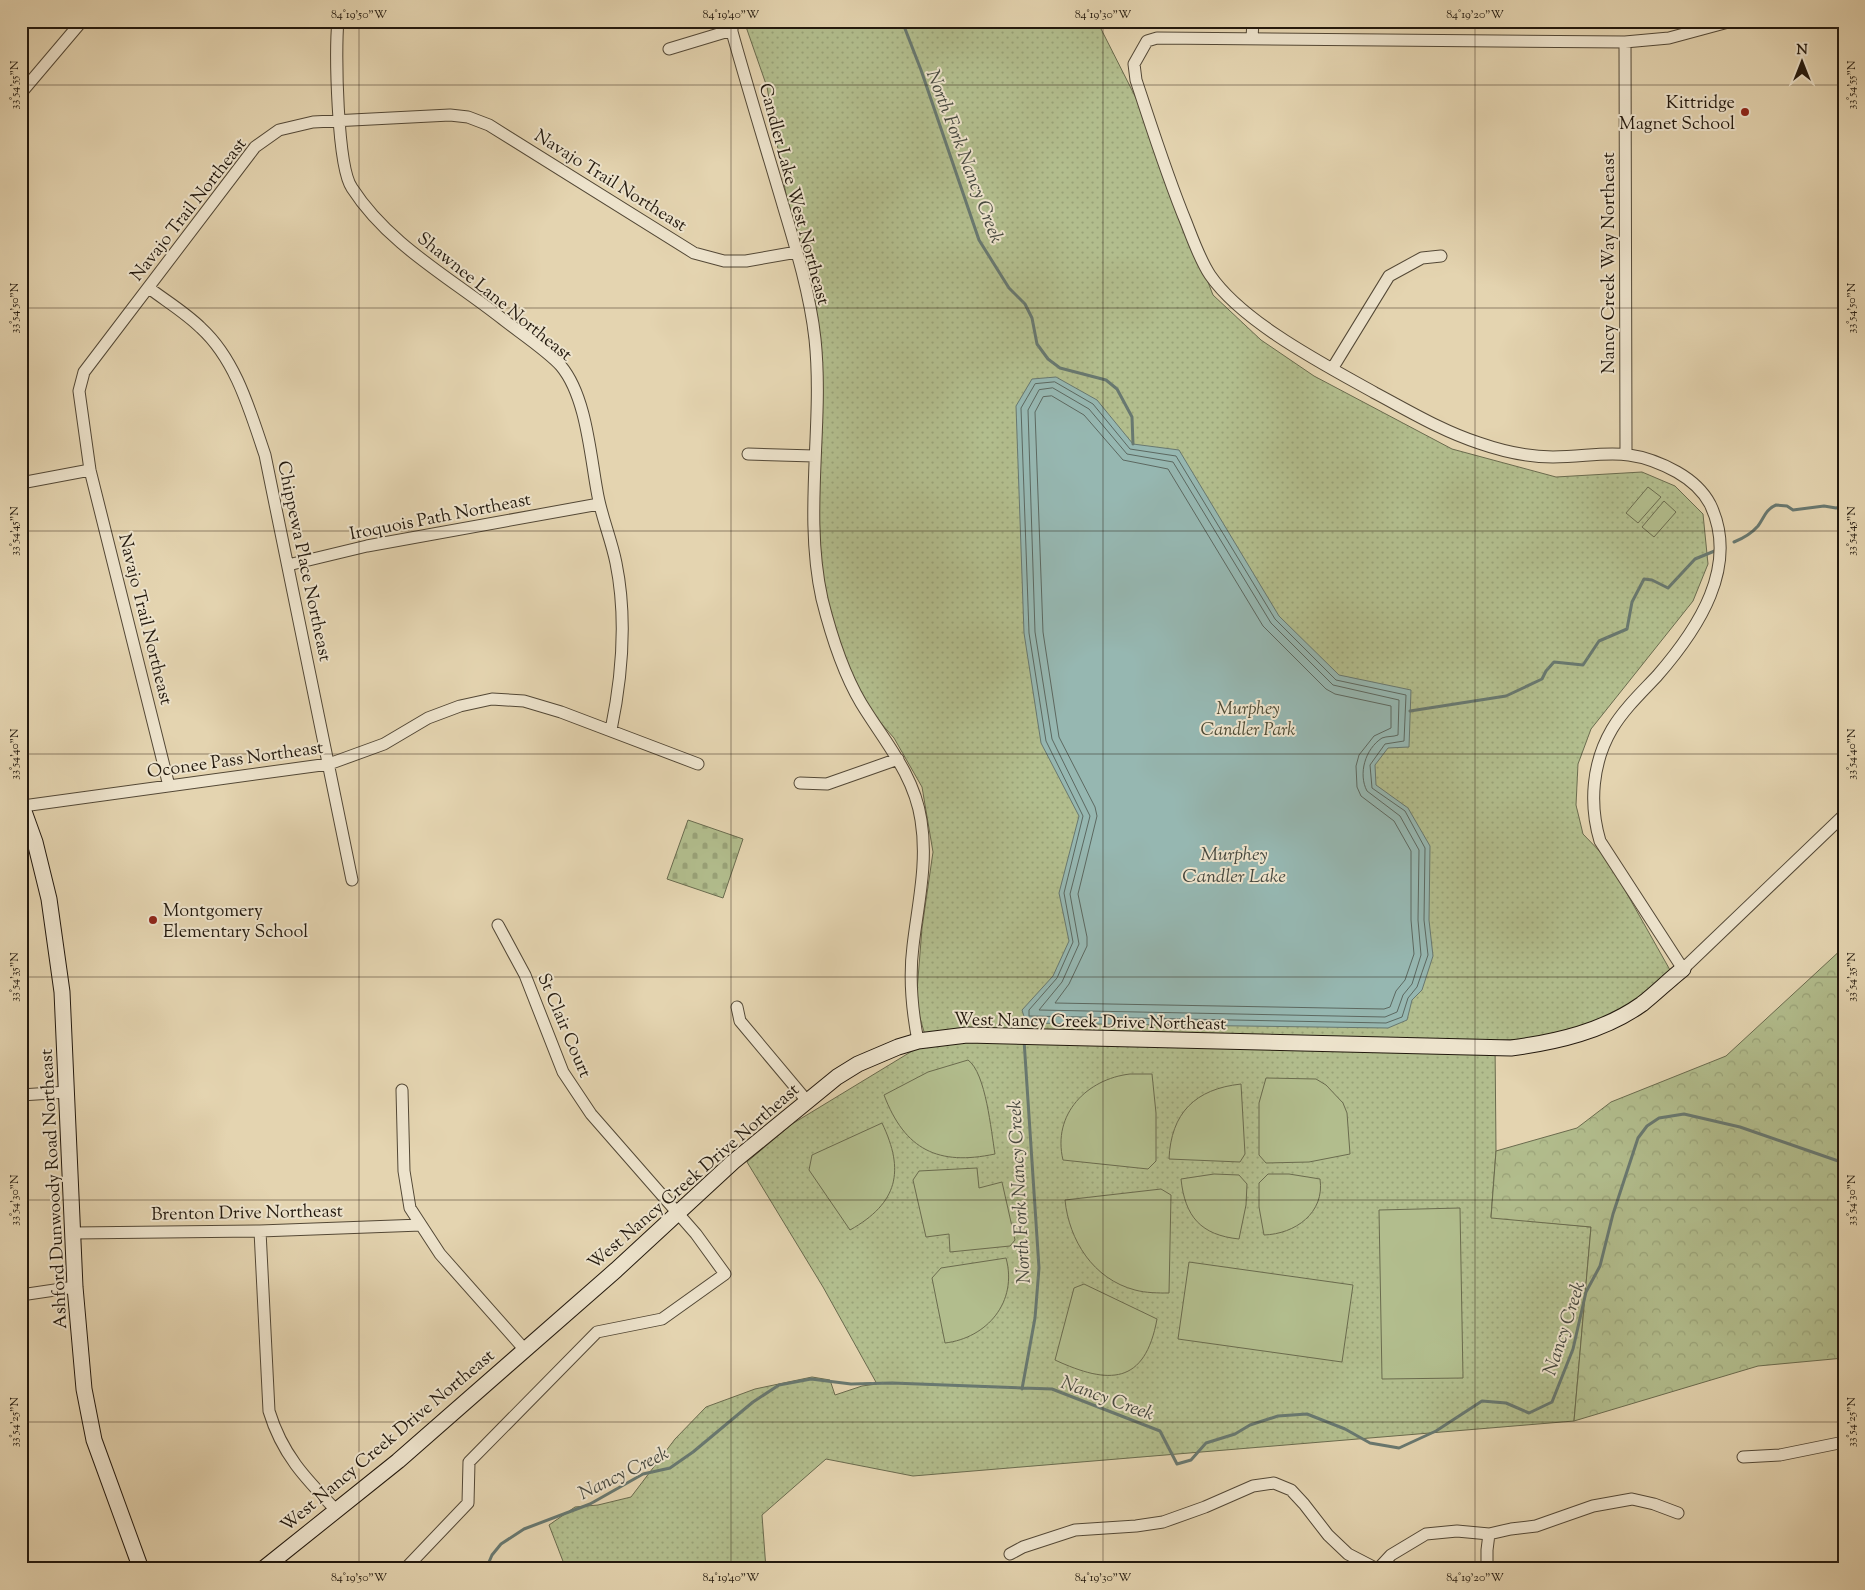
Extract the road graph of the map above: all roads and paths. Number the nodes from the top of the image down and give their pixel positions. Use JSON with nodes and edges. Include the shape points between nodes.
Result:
{"nodes":[{"id":1,"x":82,"y":21,"type":"edge"},
{"id":2,"x":338,"y":21,"type":"edge"},
{"id":3,"x":1253,"y":21,"type":"edge"},
{"id":4,"x":1732,"y":21,"type":"edge"},
{"id":5,"x":730,"y":26,"type":"edge"},
{"id":6,"x":1252,"y":38,"type":"junction"},
{"id":7,"x":1625,"y":42,"type":"junction"},
{"id":8,"x":669,"y":49,"type":"dead end"},
{"id":9,"x":21,"y":94,"type":"edge"},
{"id":10,"x":339,"y":122,"type":"junction"},
{"id":11,"x":797,"y":252,"type":"junction"},
{"id":12,"x":1441,"y":256,"type":"dead end"},
{"id":13,"x":149,"y":288,"type":"junction"},
{"id":14,"x":1332,"y":369,"type":"junction"},
{"id":15,"x":1626,"y":453,"type":"junction"},
{"id":16,"x":748,"y":454,"type":"dead end"},
{"id":17,"x":814,"y":456,"type":"junction"},
{"id":18,"x":90,"y":470,"type":"junction"},
{"id":19,"x":21,"y":483,"type":"edge"},
{"id":20,"x":599,"y":504,"type":"junction"},
{"id":21,"x":288,"y":565,"type":"junction"},
{"id":22,"x":611,"y":730,"type":"junction"},
{"id":23,"x":898,"y":759,"type":"junction"},
{"id":24,"x":330,"y":764,"type":"junction"},
{"id":25,"x":698,"y":764,"type":"dead end"},
{"id":26,"x":800,"y":783,"type":"dead end"},
{"id":27,"x":169,"y":786,"type":"junction"},
{"id":28,"x":22,"y":804,"type":"edge"},
{"id":29,"x":1844,"y":815,"type":"edge"},
{"id":30,"x":352,"y":880,"type":"dead end"},
{"id":31,"x":498,"y":924,"type":"dead end"},
{"id":32,"x":1683,"y":968,"type":"junction"},
{"id":33,"x":737,"y":1007,"type":"dead end"},
{"id":34,"x":918,"y":1041,"type":"junction"},
{"id":35,"x":402,"y":1090,"type":"dead end"},
{"id":36,"x":67,"y":1092,"type":"junction"},
{"id":37,"x":21,"y":1095,"type":"edge"},
{"id":38,"x":807,"y":1100,"type":"junction"},
{"id":39,"x":678,"y":1212,"type":"junction"},
{"id":40,"x":421,"y":1225,"type":"junction"},
{"id":41,"x":260,"y":1231,"type":"junction"},
{"id":42,"x":73,"y":1233,"type":"junction"},
{"id":43,"x":75,"y":1287,"type":"junction"},
{"id":44,"x":21,"y":1295,"type":"edge"},
{"id":45,"x":525,"y":1350,"type":"junction"},
{"id":46,"x":1844,"y":1442,"type":"edge"},
{"id":47,"x":1743,"y":1457,"type":"dead end"},
{"id":48,"x":335,"y":1509,"type":"junction"},
{"id":49,"x":1678,"y":1514,"type":"dead end"},
{"id":50,"x":1490,"y":1534,"type":"junction"},
{"id":51,"x":1010,"y":1554,"type":"dead end"},
{"id":52,"x":141,"y":1569,"type":"edge"},
{"id":53,"x":263,"y":1569,"type":"edge"},
{"id":54,"x":405,"y":1569,"type":"edge"},
{"id":55,"x":1378,"y":1569,"type":"edge"},
{"id":56,"x":1487,"y":1569,"type":"edge"}],
"edges":[{"from":1,"to":9,"type":"street"},
{"from":2,"to":10,"type":"street","name":"Shawnee Lane Northeast"},
{"from":3,"to":6,"type":"street"},
{"from":4,"to":7,"type":"street","via":[[1669,38]]},
{"from":5,"to":8,"type":"street"},
{"from":5,"to":11,"type":"street","name":"Candler Lake West Northeast"},
{"from":6,"to":7,"type":"street"},
{"from":6,"to":14,"type":"street","via":[[1157,38],[1147,41],[1134,64],[1136,80],[1172,188],[1210,276],[1239,306],[1289,343]]},
{"from":7,"to":15,"type":"street","name":"Nancy Creek Way Northeast"},
{"from":10,"to":11,"type":"street","name":"Navajo Trail Northeast","via":[[450,115],[468,117],[489,125],[694,253],[724,261],[746,261]]},
{"from":10,"to":13,"type":"street","name":"Navajo Trail Northeast","via":[[313,122],[279,130],[255,148]]},
{"from":10,"to":20,"type":"street","name":"Shawnee Lane Northeast","via":[[350,187],[382,225],[560,366],[584,420]]},
{"from":11,"to":17,"type":"street","name":"Candler Lake West Northeast","via":[[815,337],[818,378]]},
{"from":12,"to":14,"type":"street","via":[[1422,258],[1388,276]]},
{"from":13,"to":18,"type":"street","name":"Navajo Trail Northeast","via":[[84,372],[79,391]]},
{"from":13,"to":21,"type":"street","name":"Chippewa Place Northeast","via":[[201,327],[231,368],[265,455]]},
{"from":14,"to":15,"type":"street","via":[[1437,427],[1480,444],[1550,457]]},
{"from":15,"to":32,"type":"street","via":[[1654,459],[1700,488],[1718,526],[1722,551],[1717,578],[1702,612],[1678,648],[1612,728],[1603,748],[1592,804],[1600,841]]},
{"from":16,"to":17,"type":"street"},
{"from":17,"to":23,"type":"street","name":"Candler Lake West Northeast","via":[[816,562],[830,630],[848,678]]},
{"from":18,"to":19,"type":"street"},
{"from":18,"to":27,"type":"street","name":"Navajo Trail Northeast"},
{"from":20,"to":21,"type":"street","name":"Iroquois Path Northeast","via":[[367,546]]},
{"from":20,"to":22,"type":"street","name":"Shawnee Lane Northeast","via":[[616,562],[621,604],[619,691]]},
{"from":21,"to":24,"type":"street","name":"Chippewa Place Northeast"},
{"from":22,"to":24,"type":"street","name":"Oconee Pass Northeast","via":[[524,701],[492,700],[460,706],[428,718],[384,744]]},
{"from":22,"to":25,"type":"street","name":"Oconee Pass Northeast"},
{"from":23,"to":26,"type":"street","via":[[827,784]]},
{"from":23,"to":34,"type":"street","name":"Candler Lake West Northeast","via":[[915,792],[925,851],[911,973]]},
{"from":24,"to":27,"type":"street","name":"Oconee Pass Northeast"},
{"from":24,"to":30,"type":"street","name":"Chippewa Place Northeast"},
{"from":27,"to":28,"type":"street","name":"Oconee Pass Northeast"},
{"from":28,"to":36,"type":"street","name":"Ashford Dunwoody Road Northeast","via":[[49,899],[62,992]]},
{"from":29,"to":32,"type":"street","name":"West Nancy Creek Drive Northeast"},
{"from":31,"to":39,"type":"street","name":"St Clair Court","via":[[525,975],[563,1072],[591,1114]]},
{"from":32,"to":34,"type":"street","name":"West Nancy Creek Drive Northeast","via":[[1642,1004],[1594,1029],[1511,1048],[967,1035]]},
{"from":33,"to":38,"type":"street","via":[[740,1021]]},
{"from":34,"to":38,"type":"street","name":"West Nancy Creek Drive Northeast","via":[[858,1064]]},
{"from":35,"to":40,"type":"street","via":[[404,1171],[410,1208]]},
{"from":36,"to":37,"type":"street"},
{"from":36,"to":42,"type":"street","name":"Ashford Dunwoody Road Northeast"},
{"from":38,"to":39,"type":"street","name":"West Nancy Creek Drive Northeast"},
{"from":39,"to":45,"type":"street","name":"West Nancy Creek Drive Northeast"},
{"from":39,"to":54,"type":"street","name":"St Clair Court","via":[[725,1274],[662,1319],[597,1332],[469,1462],[468,1502]]},
{"from":40,"to":41,"type":"street","name":"Brenton Drive Northeast"},
{"from":40,"to":45,"type":"street","via":[[440,1254]]},
{"from":41,"to":42,"type":"street","name":"Brenton Drive Northeast"},
{"from":41,"to":48,"type":"street","via":[[269,1412],[275,1434],[286,1453]]},
{"from":42,"to":43,"type":"street","name":"Ashford Dunwoody Road Northeast"},
{"from":43,"to":44,"type":"street"},
{"from":43,"to":52,"type":"street","name":"Ashford Dunwoody Road Northeast","via":[[84,1389],[94,1440]]},
{"from":45,"to":48,"type":"street","name":"West Nancy Creek Drive Northeast","via":[[398,1461]]},
{"from":46,"to":47,"type":"street","via":[[1780,1455]]},
{"from":48,"to":53,"type":"street","name":"West Nancy Creek Drive Northeast"},
{"from":49,"to":50,"type":"street","via":[[1632,1499],[1594,1506],[1536,1526]]},
{"from":50,"to":55,"type":"street","via":[[1457,1531],[1426,1534],[1391,1555]]},
{"from":50,"to":56,"type":"street","via":[[1486,1550]]},
{"from":51,"to":55,"type":"street","via":[[1075,1530],[1163,1522],[1205,1508],[1253,1486],[1274,1483],[1291,1490],[1348,1554]]}]}
